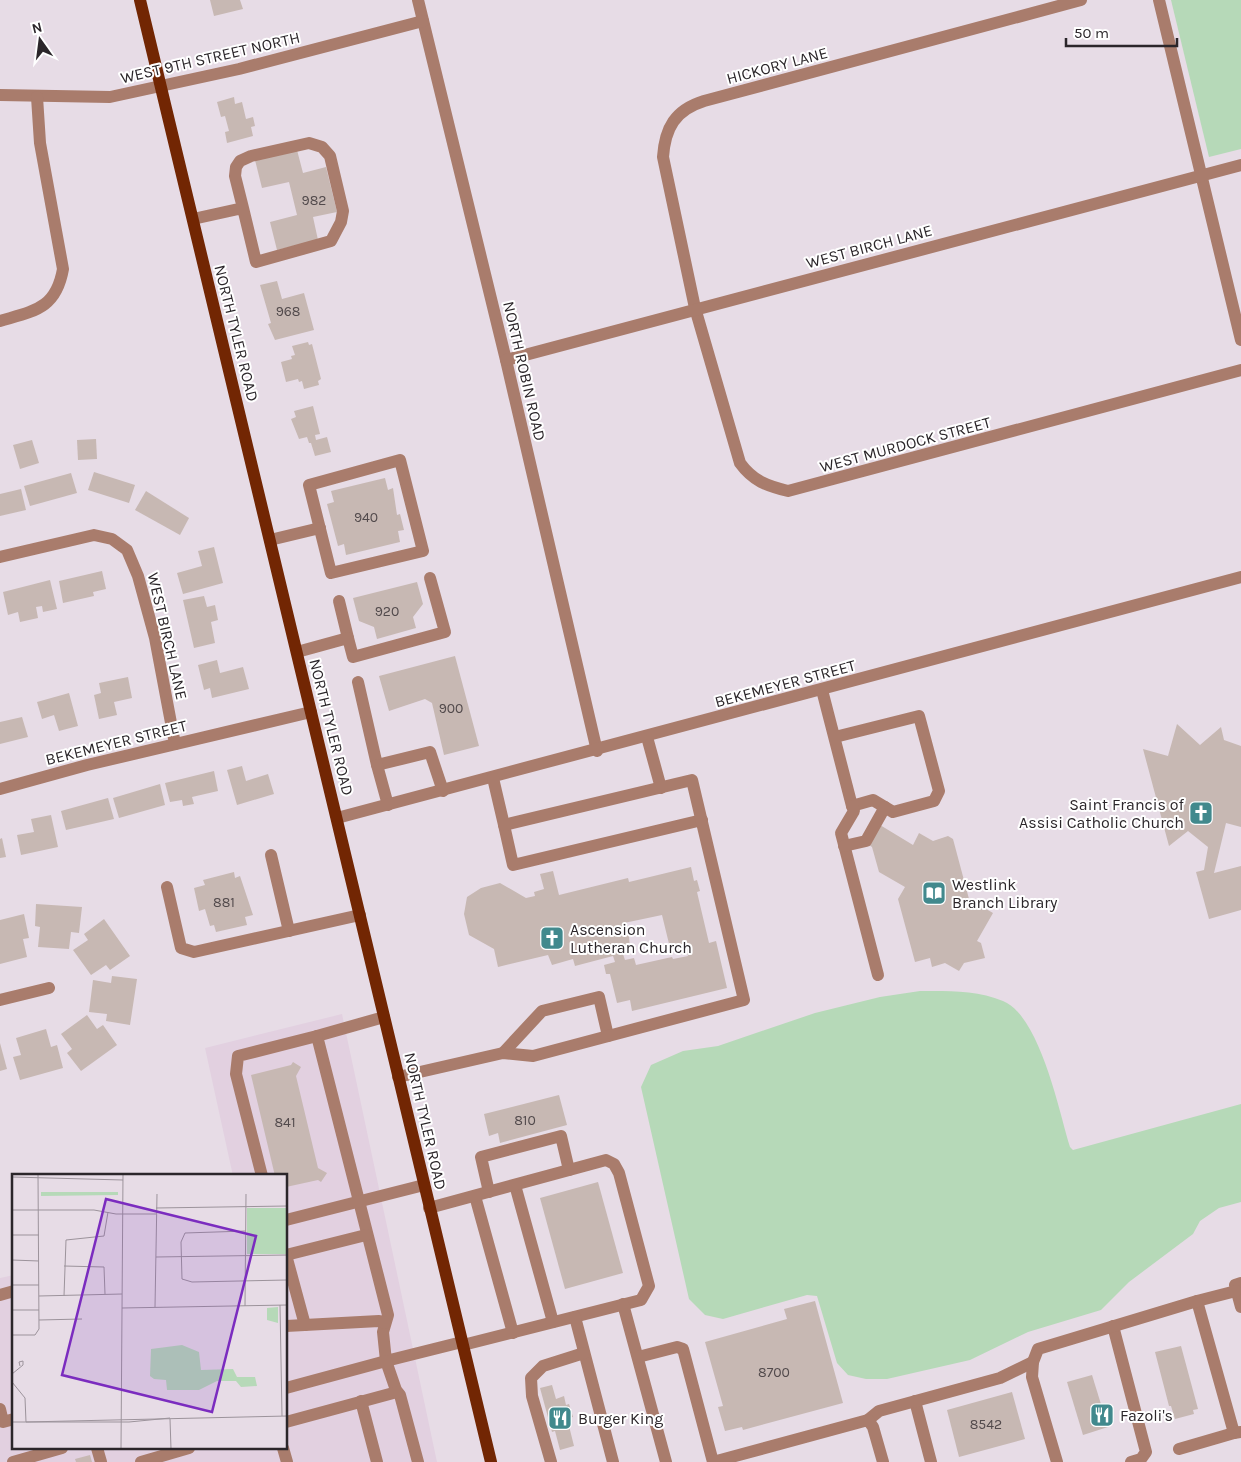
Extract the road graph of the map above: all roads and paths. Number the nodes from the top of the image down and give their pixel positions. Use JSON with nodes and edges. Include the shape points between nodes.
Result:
{"nodes":[{"id":1,"x":140,"y":0,"type":"edge"},
{"id":2,"x":418,"y":0,"type":"edge"},
{"id":3,"x":1081,"y":0,"type":"edge"},
{"id":4,"x":1160,"y":0,"type":"edge"},
{"id":5,"x":423,"y":21,"type":"junction"},
{"id":6,"x":161,"y":86,"type":"junction"},
{"id":7,"x":0,"y":96,"type":"edge"},
{"id":8,"x":37,"y":97,"type":"junction"},
{"id":9,"x":1241,"y":164,"type":"edge"},
{"id":10,"x":1201,"y":175,"type":"junction"},
{"id":11,"x":242,"y":208,"type":"junction"},
{"id":12,"x":193,"y":220,"type":"junction"},
{"id":13,"x":695,"y":308,"type":"junction"},
{"id":14,"x":0,"y":321,"type":"edge"},
{"id":15,"x":1241,"y":340,"type":"edge"},
{"id":16,"x":506,"y":360,"type":"junction"},
{"id":17,"x":1241,"y":370,"type":"edge"},
{"id":18,"x":320,"y":528,"type":"junction"},
{"id":19,"x":270,"y":540,"type":"junction"},
{"id":20,"x":0,"y":557,"type":"edge"},
{"id":21,"x":1241,"y":577,"type":"edge"},
{"id":22,"x":430,"y":578,"type":"dead end"},
{"id":23,"x":339,"y":601,"type":"dead end"},
{"id":24,"x":348,"y":638,"type":"junction"},
{"id":25,"x":297,"y":652,"type":"junction"},
{"id":26,"x":358,"y":682,"type":"dead end"},
{"id":27,"x":822,"y":690,"type":"junction"},
{"id":28,"x":311,"y":712,"type":"junction"},
{"id":29,"x":647,"y":737,"type":"junction"},
{"id":30,"x":834,"y":738,"type":"junction"},
{"id":31,"x":175,"y":744,"type":"junction"},
{"id":32,"x":597,"y":751,"type":"junction"},
{"id":33,"x":377,"y":765,"type":"junction"},
{"id":34,"x":493,"y":778,"type":"junction"},
{"id":35,"x":661,"y":788,"type":"junction"},
{"id":36,"x":0,"y":789,"type":"edge"},
{"id":37,"x":443,"y":791,"type":"junction"},
{"id":38,"x":388,"y":805,"type":"junction"},
{"id":39,"x":852,"y":806,"type":"junction"},
{"id":40,"x":885,"y":808,"type":"junction"},
{"id":41,"x":337,"y":818,"type":"junction"},
{"id":42,"x":702,"y":820,"type":"junction"},
{"id":43,"x":504,"y":825,"type":"junction"},
{"id":44,"x":844,"y":846,"type":"junction"},
{"id":45,"x":271,"y":855,"type":"dead end"},
{"id":46,"x":167,"y":887,"type":"dead end"},
{"id":47,"x":360,"y":915,"type":"junction"},
{"id":48,"x":289,"y":931,"type":"junction"},
{"id":49,"x":878,"y":975,"type":"dead end"},
{"id":50,"x":49,"y":988,"type":"dead end"},
{"id":51,"x":0,"y":1000,"type":"edge"},
{"id":52,"x":384,"y":1017,"type":"junction"},
{"id":53,"x":317,"y":1036,"type":"junction"},
{"id":54,"x":608,"y":1036,"type":"junction"},
{"id":55,"x":503,"y":1053,"type":"junction"},
{"id":56,"x":398,"y":1077,"type":"junction"},
{"id":57,"x":569,"y":1170,"type":"junction"},
{"id":58,"x":261,"y":1174,"type":"edge"},
{"id":59,"x":424,"y":1185,"type":"junction"},
{"id":60,"x":515,"y":1185,"type":"junction"},
{"id":61,"x":489,"y":1192,"type":"junction"},
{"id":62,"x":475,"y":1196,"type":"junction"},
{"id":63,"x":358,"y":1202,"type":"junction"},
{"id":64,"x":429,"y":1208,"type":"junction"},
{"id":65,"x":288,"y":1220,"type":"edge"},
{"id":66,"x":366,"y":1235,"type":"junction"},
{"id":67,"x":288,"y":1254,"type":"edge"},
{"id":68,"x":288,"y":1262,"type":"edge"},
{"id":69,"x":1239,"y":1287,"type":"edge"},
{"id":70,"x":1197,"y":1301,"type":"junction"},
{"id":71,"x":623,"y":1304,"type":"junction"},
{"id":72,"x":1241,"y":1307,"type":"edge"},
{"id":73,"x":575,"y":1317,"type":"junction"},
{"id":74,"x":553,"y":1322,"type":"junction"},
{"id":75,"x":386,"y":1323,"type":"junction"},
{"id":76,"x":305,"y":1325,"type":"junction"},
{"id":77,"x":288,"y":1326,"type":"edge"},
{"id":78,"x":1113,"y":1326,"type":"junction"},
{"id":79,"x":513,"y":1332,"type":"junction"},
{"id":80,"x":462,"y":1344,"type":"junction"},
{"id":81,"x":584,"y":1353,"type":"junction"},
{"id":82,"x":638,"y":1357,"type":"junction"},
{"id":83,"x":386,"y":1361,"type":"junction"},
{"id":84,"x":1033,"y":1362,"type":"junction"},
{"id":85,"x":288,"y":1387,"type":"edge"},
{"id":86,"x":397,"y":1392,"type":"junction"},
{"id":87,"x":361,"y":1401,"type":"junction"},
{"id":88,"x":915,"y":1401,"type":"junction"},
{"id":89,"x":0,"y":1409,"type":"edge"},
{"id":90,"x":12,"y":1420,"type":"edge"},
{"id":91,"x":868,"y":1420,"type":"junction"},
{"id":92,"x":288,"y":1421,"type":"edge"},
{"id":93,"x":1238,"y":1432,"type":"edge"},
{"id":94,"x":1179,"y":1448,"type":"dead end"},
{"id":95,"x":55,"y":1450,"type":"edge"},
{"id":96,"x":182,"y":1454,"type":"edge"},
{"id":97,"x":749,"y":1457,"type":"edge"},
{"id":98,"x":13,"y":1462,"type":"edge"},
{"id":99,"x":141,"y":1462,"type":"edge"},
{"id":100,"x":378,"y":1462,"type":"edge"},
{"id":101,"x":418,"y":1462,"type":"edge"},
{"id":102,"x":491,"y":1462,"type":"edge"},
{"id":103,"x":551,"y":1462,"type":"edge"},
{"id":104,"x":613,"y":1462,"type":"edge"},
{"id":105,"x":666,"y":1462,"type":"edge"},
{"id":106,"x":713,"y":1462,"type":"edge"},
{"id":107,"x":883,"y":1462,"type":"edge"},
{"id":108,"x":931,"y":1462,"type":"edge"},
{"id":109,"x":1057,"y":1462,"type":"edge"},
{"id":110,"x":1131,"y":1462,"type":"edge"}],
"edges":[{"from":1,"to":6,"type":"main road","name":"NORTH TYLER ROAD"},
{"from":2,"to":5,"type":"street","name":"NORTH ROBIN ROAD"},
{"from":3,"to":13,"type":"street","name":"HICKORY LANE","via":[[704,101],[682,110],[664,140],[663,158]]},
{"from":4,"to":10,"type":"street"},
{"from":5,"to":6,"type":"street","name":"WEST 9TH STREET NORTH"},
{"from":5,"to":16,"type":"street","name":"NORTH ROBIN ROAD"},
{"from":6,"to":8,"type":"street","name":"WEST 9TH STREET NORTH","via":[[110,97]]},
{"from":6,"to":12,"type":"main road","name":"NORTH TYLER ROAD"},
{"from":7,"to":8,"type":"street","name":"WEST 9TH STREET NORTH"},
{"from":8,"to":14,"type":"street","via":[[40,142],[63,269],[53,298],[45,305]]},
{"from":9,"to":10,"type":"street","name":"WEST BIRCH LANE"},
{"from":10,"to":13,"type":"street","name":"WEST BIRCH LANE"},
{"from":10,"to":15,"type":"street"},
{"from":11,"to":11,"type":"street","via":[[236,176],[240,161],[309,143],[322,147],[330,156],[343,211],[331,241],[256,262]]},
{"from":11,"to":12,"type":"street"},
{"from":12,"to":19,"type":"main road","name":"NORTH TYLER ROAD"},
{"from":13,"to":16,"type":"street","name":"WEST BIRCH LANE"},
{"from":13,"to":17,"type":"street","name":"WEST MURDOCK STREET","via":[[740,463],[749,476],[766,486],[788,491]]},
{"from":16,"to":32,"type":"street","name":"NORTH ROBIN ROAD"},
{"from":18,"to":18,"type":"street","via":[[309,484],[400,460],[422,550],[331,573]]},
{"from":18,"to":19,"type":"street"},
{"from":19,"to":25,"type":"main road","name":"NORTH TYLER ROAD"},
{"from":20,"to":31,"type":"street","name":"WEST BIRCH LANE","via":[[94,535],[112,539],[127,550],[138,576],[155,638]]},
{"from":21,"to":27,"type":"street","name":"BEKEMEYER STREET"},
{"from":22,"to":24,"type":"street","via":[[445,632],[353,657]]},
{"from":23,"to":24,"type":"street"},
{"from":24,"to":25,"type":"street"},
{"from":25,"to":28,"type":"main road","name":"NORTH TYLER ROAD"},
{"from":26,"to":33,"type":"street"},
{"from":27,"to":29,"type":"street","name":"BEKEMEYER STREET"},
{"from":27,"to":30,"type":"street"},
{"from":28,"to":31,"type":"street","name":"BEKEMEYER STREET"},
{"from":28,"to":41,"type":"main road","name":"NORTH TYLER ROAD"},
{"from":29,"to":32,"type":"street","name":"BEKEMEYER STREET"},
{"from":29,"to":35,"type":"street"},
{"from":30,"to":39,"type":"street"},
{"from":30,"to":40,"type":"street","via":[[919,716],[940,791],[934,801],[893,812]]},
{"from":31,"to":36,"type":"street","name":"BEKEMEYER STREET"},
{"from":32,"to":34,"type":"street","name":"BEKEMEYER STREET"},
{"from":33,"to":37,"type":"street","via":[[430,752]]},
{"from":33,"to":38,"type":"street"},
{"from":34,"to":37,"type":"street","name":"BEKEMEYER STREET"},
{"from":34,"to":43,"type":"street"},
{"from":35,"to":42,"type":"street","via":[[692,780]]},
{"from":35,"to":43,"type":"street"},
{"from":37,"to":38,"type":"street","name":"BEKEMEYER STREET"},
{"from":38,"to":41,"type":"street","name":"BEKEMEYER STREET"},
{"from":39,"to":40,"type":"street","via":[[872,800]]},
{"from":39,"to":44,"type":"street","via":[[854,811],[841,832]]},
{"from":40,"to":44,"type":"street","via":[[866,841]]},
{"from":41,"to":47,"type":"main road","name":"NORTH TYLER ROAD"},
{"from":42,"to":43,"type":"street","via":[[513,865]]},
{"from":42,"to":54,"type":"street","via":[[744,1000]]},
{"from":44,"to":49,"type":"street"},
{"from":45,"to":48,"type":"street"},
{"from":46,"to":48,"type":"street","via":[[181,948],[194,952]]},
{"from":47,"to":48,"type":"street"},
{"from":47,"to":52,"type":"main road","name":"NORTH TYLER ROAD"},
{"from":50,"to":51,"type":"street"},
{"from":52,"to":53,"type":"street"},
{"from":52,"to":56,"type":"main road","name":"NORTH TYLER ROAD"},
{"from":53,"to":58,"type":"street","via":[[238,1056],[236,1074]]},
{"from":53,"to":63,"type":"street"},
{"from":54,"to":55,"type":"street","via":[[533,1056]]},
{"from":54,"to":55,"type":"street","via":[[599,997],[542,1011]]},
{"from":55,"to":56,"type":"street"},
{"from":56,"to":59,"type":"main road","name":"NORTH TYLER ROAD"},
{"from":57,"to":60,"type":"street"},
{"from":57,"to":61,"type":"street","via":[[561,1136],[481,1157]]},
{"from":57,"to":71,"type":"street","via":[[606,1160],[614,1164],[619,1173],[649,1286],[640,1300]]},
{"from":59,"to":63,"type":"street"},
{"from":59,"to":64,"type":"main road","name":"NORTH TYLER ROAD"},
{"from":60,"to":61,"type":"street"},
{"from":60,"to":74,"type":"street"},
{"from":61,"to":62,"type":"street"},
{"from":62,"to":64,"type":"street"},
{"from":62,"to":79,"type":"street"},
{"from":63,"to":65,"type":"street"},
{"from":63,"to":66,"type":"street"},
{"from":64,"to":80,"type":"main road","name":"NORTH TYLER ROAD"},
{"from":66,"to":67,"type":"street"},
{"from":66,"to":75,"type":"street","via":[[388,1315]]},
{"from":68,"to":76,"type":"street"},
{"from":69,"to":70,"type":"street"},
{"from":69,"to":72,"type":"street"},
{"from":70,"to":78,"type":"street"},
{"from":70,"to":93,"type":"street"},
{"from":71,"to":73,"type":"street"},
{"from":71,"to":82,"type":"street"},
{"from":73,"to":74,"type":"street"},
{"from":73,"to":81,"type":"street"},
{"from":74,"to":79,"type":"street"},
{"from":75,"to":76,"type":"street"},
{"from":75,"to":83,"type":"street","via":[[383,1348]]},
{"from":76,"to":77,"type":"street"},
{"from":78,"to":84,"type":"street","via":[[1038,1349]]},
{"from":78,"to":110,"type":"street","via":[[1146,1452],[1141,1459]]},
{"from":79,"to":80,"type":"street"},
{"from":80,"to":83,"type":"street"},
{"from":80,"to":102,"type":"main road","name":"NORTH TYLER ROAD"},
{"from":81,"to":103,"type":"street","via":[[543,1366],[531,1378],[532,1396]]},
{"from":81,"to":104,"type":"street"},
{"from":82,"to":105,"type":"street"},
{"from":82,"to":106,"type":"street","via":[[683,1349]]},
{"from":83,"to":85,"type":"street"},
{"from":83,"to":86,"type":"street"},
{"from":84,"to":88,"type":"street","via":[[1000,1378]]},
{"from":84,"to":109,"type":"street","via":[[1032,1377]]},
{"from":86,"to":87,"type":"street"},
{"from":86,"to":101,"type":"street"},
{"from":87,"to":92,"type":"street"},
{"from":87,"to":100,"type":"street"},
{"from":88,"to":91,"type":"street","via":[[879,1411]]},
{"from":88,"to":108,"type":"street"},
{"from":89,"to":90,"type":"street","via":[[3,1422]]},
{"from":91,"to":97,"type":"street"},
{"from":91,"to":107,"type":"street"},
{"from":93,"to":94,"type":"street"},
{"from":95,"to":98,"type":"street"},
{"from":96,"to":99,"type":"street"},
{"from":97,"to":106,"type":"street"}]}
